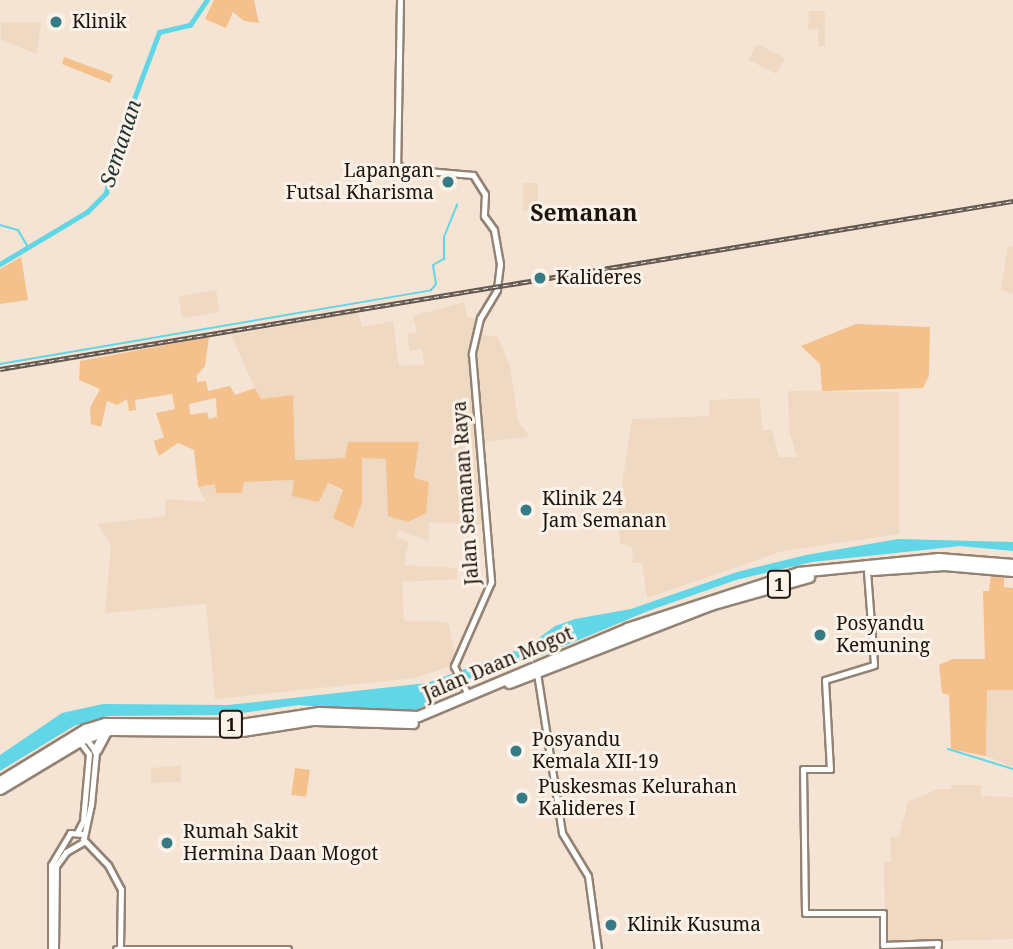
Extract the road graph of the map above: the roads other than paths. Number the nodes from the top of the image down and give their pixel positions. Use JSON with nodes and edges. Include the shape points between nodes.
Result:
{"nodes":[{"id":1,"x":400,"y":0,"type":"edge"},
{"id":2,"x":973,"y":564,"type":"junction"},
{"id":3,"x":1013,"y":564,"type":"edge"},
{"id":4,"x":985,"y":565,"type":"junction"},
{"id":5,"x":867,"y":571,"type":"junction"},
{"id":6,"x":1013,"y":571,"type":"edge"},
{"id":7,"x":632,"y":630,"type":"junction"},
{"id":8,"x":569,"y":653,"type":"junction"},
{"id":9,"x":535,"y":676,"type":"junction"},
{"id":10,"x":466,"y":692,"type":"junction"},
{"id":11,"x":418,"y":719,"type":"junction"},
{"id":12,"x":172,"y":726,"type":"junction"},
{"id":13,"x":107,"y":730,"type":"junction"},
{"id":14,"x":79,"y":739,"type":"junction"},
{"id":15,"x":96,"y":750,"type":"junction"},
{"id":16,"x":92,"y":771,"type":"junction"},
{"id":17,"x":0,"y":781,"type":"edge"},
{"id":18,"x":0,"y":789,"type":"edge"},
{"id":19,"x":68,"y":838,"type":"junction"},
{"id":20,"x":82,"y":839,"type":"junction"},
{"id":21,"x":73,"y":846,"type":"junction"},
{"id":22,"x":937,"y":946,"type":"edge"},
{"id":23,"x":53,"y":949,"type":"edge"},
{"id":24,"x":119,"y":949,"type":"edge"},
{"id":25,"x":288,"y":949,"type":"edge"},
{"id":26,"x":598,"y":949,"type":"edge"}],
"edges":[{"from":1,"to":10,"type":"street","name":"Jalan Semanan Raya","via":[[397,164],[404,169],[475,177],[485,193],[484,216],[494,230],[498,281],[480,318],[472,354],[491,590],[457,656],[456,673]]},
{"from":2,"to":4,"type":"highway","name":"Jalan Daan Mogot","number":"1"},
{"from":2,"to":5,"type":"highway","name":"Jalan Daan Mogot","number":"1"},
{"from":2,"to":7,"type":"highway","name":"Jalan Daan Mogot","number":"1","via":[[937,558],[798,572]]},
{"from":3,"to":4,"type":"highway","name":"Jalan Daan Mogot","number":"1"},
{"from":4,"to":6,"type":"highway","name":"Jalan Daan Mogot","number":"1"},
{"from":5,"to":7,"type":"highway","name":"Jalan Daan Mogot","number":"1","via":[[800,578]]},
{"from":5,"to":22,"type":"street","via":[[874,665],[825,680],[830,769],[803,769],[805,914],[883,913],[883,945]]},
{"from":7,"to":8,"type":"highway","name":"Jalan Daan Mogot","number":"1"},
{"from":7,"to":9,"type":"highway","name":"Jalan Daan Mogot","number":"1"},
{"from":8,"to":9,"type":"highway"},
{"from":8,"to":10,"type":"highway","name":"Jalan Daan Mogot","number":"1"},
{"from":9,"to":11,"type":"highway","name":"Jalan Daan Mogot","number":"1"},
{"from":9,"to":26,"type":"street","via":[[563,838],[588,876]]},
{"from":10,"to":11,"type":"highway","name":"Jalan Daan Mogot","number":"1"},
{"from":11,"to":12,"type":"highway","name":"Jalan Daan Mogot","number":"1","via":[[312,720],[248,731]]},
{"from":12,"to":13,"type":"highway","name":"Jalan Daan Mogot","number":"1"},
{"from":12,"to":14,"type":"highway","name":"Jalan Daan Mogot","number":"1","via":[[105,723]]},
{"from":13,"to":14,"type":"highway","name":"Jalan Daan Mogot","number":"1"},
{"from":13,"to":15,"type":"highway"},
{"from":14,"to":15,"type":"street"},
{"from":14,"to":16,"type":"street","via":[[88,751]]},
{"from":14,"to":17,"type":"highway","name":"Jalan Daan Mogot","number":"1"},
{"from":14,"to":18,"type":"highway","name":"Jalan Daan Mogot","number":"1"},
{"from":15,"to":16,"type":"street"},
{"from":16,"to":20,"type":"street"},
{"from":19,"to":20,"type":"street"},
{"from":19,"to":21,"type":"street"},
{"from":19,"to":23,"type":"street","via":[[51,865]]},
{"from":20,"to":21,"type":"street"},
{"from":20,"to":24,"type":"street","via":[[108,865],[121,889]]},
{"from":21,"to":23,"type":"street","via":[[55,871]]},
{"from":24,"to":25,"type":"street"}]}
